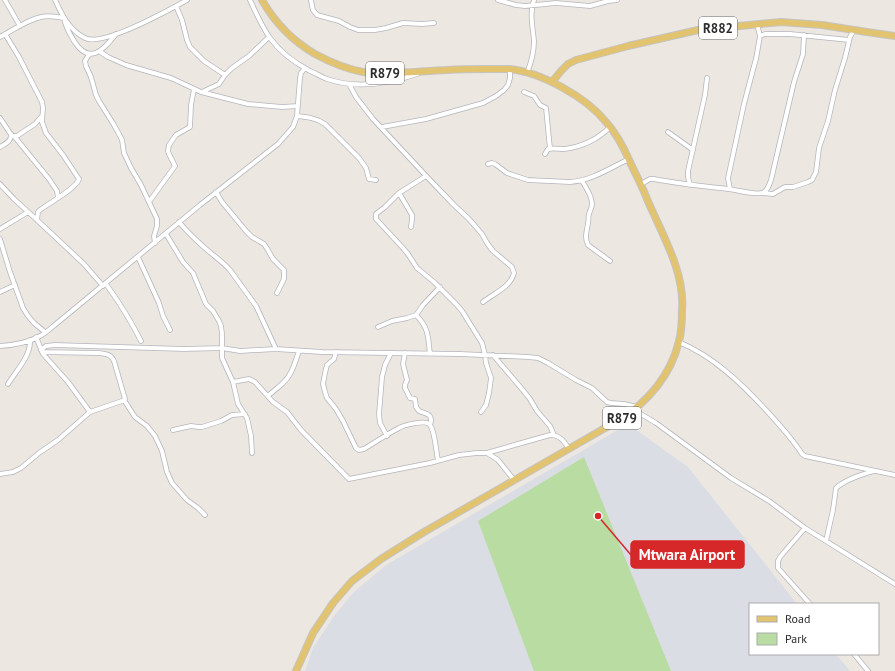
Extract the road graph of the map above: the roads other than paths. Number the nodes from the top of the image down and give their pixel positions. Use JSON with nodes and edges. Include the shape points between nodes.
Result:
{"nodes":[{"id":1,"x":5,"y":0,"type":"edge"},
{"id":2,"x":56,"y":0,"type":"edge"},
{"id":3,"x":187,"y":0,"type":"edge"},
{"id":4,"x":250,"y":0,"type":"edge"},
{"id":5,"x":262,"y":0,"type":"edge"},
{"id":6,"x":311,"y":0,"type":"edge"},
{"id":7,"x":498,"y":0,"type":"edge"},
{"id":8,"x":534,"y":0,"type":"edge"},
{"id":9,"x":617,"y":0,"type":"edge"},
{"id":10,"x":532,"y":5,"type":"junction"},
{"id":11,"x":176,"y":6,"type":"junction"},
{"id":12,"x":64,"y":18,"type":"junction"},
{"id":13,"x":434,"y":24,"type":"dead end"},
{"id":14,"x":757,"y":24,"type":"junction"},
{"id":15,"x":20,"y":26,"type":"junction"},
{"id":16,"x":854,"y":30,"type":"junction"},
{"id":17,"x":5,"y":34,"type":"junction"},
{"id":18,"x":116,"y":34,"type":"junction"},
{"id":19,"x":804,"y":35,"type":"junction"},
{"id":20,"x":760,"y":36,"type":"junction"},
{"id":21,"x":895,"y":36,"type":"edge"},
{"id":22,"x":0,"y":37,"type":"edge"},
{"id":23,"x":269,"y":37,"type":"junction"},
{"id":24,"x":849,"y":40,"type":"junction"},
{"id":25,"x":81,"y":50,"type":"junction"},
{"id":26,"x":99,"y":51,"type":"junction"},
{"id":27,"x":90,"y":54,"type":"junction"},
{"id":28,"x":85,"y":61,"type":"junction"},
{"id":29,"x":305,"y":68,"type":"junction"},
{"id":30,"x":510,"y":69,"type":"junction"},
{"id":31,"x":422,"y":72,"type":"junction"},
{"id":32,"x":531,"y":74,"type":"junction"},
{"id":33,"x":225,"y":75,"type":"junction"},
{"id":34,"x":708,"y":78,"type":"dead end"},
{"id":35,"x":552,"y":82,"type":"junction"},
{"id":36,"x":349,"y":84,"type":"junction"},
{"id":37,"x":194,"y":89,"type":"junction"},
{"id":38,"x":201,"y":92,"type":"junction"},
{"id":39,"x":524,"y":92,"type":"dead end"},
{"id":40,"x":298,"y":106,"type":"junction"},
{"id":41,"x":42,"y":116,"type":"junction"},
{"id":42,"x":297,"y":116,"type":"junction"},
{"id":43,"x":0,"y":118,"type":"edge"},
{"id":44,"x":382,"y":127,"type":"junction"},
{"id":45,"x":610,"y":127,"type":"junction"},
{"id":46,"x":668,"y":132,"type":"dead end"},
{"id":47,"x":12,"y":135,"type":"junction"},
{"id":48,"x":0,"y":147,"type":"edge"},
{"id":49,"x":550,"y":149,"type":"junction"},
{"id":50,"x":693,"y":150,"type":"junction"},
{"id":51,"x":545,"y":154,"type":"dead end"},
{"id":52,"x":629,"y":159,"type":"junction"},
{"id":53,"x":488,"y":164,"type":"dead end"},
{"id":54,"x":426,"y":176,"type":"junction"},
{"id":55,"x":728,"y":178,"type":"junction"},
{"id":56,"x":376,"y":180,"type":"dead end"},
{"id":57,"x":582,"y":181,"type":"junction"},
{"id":58,"x":0,"y":184,"type":"edge"},
{"id":59,"x":641,"y":184,"type":"junction"},
{"id":60,"x":690,"y":185,"type":"junction"},
{"id":61,"x":720,"y":188,"type":"junction"},
{"id":62,"x":730,"y":189,"type":"junction"},
{"id":63,"x":216,"y":192,"type":"junction"},
{"id":64,"x":399,"y":192,"type":"junction"},
{"id":65,"x":762,"y":193,"type":"junction"},
{"id":66,"x":58,"y":198,"type":"junction"},
{"id":67,"x":149,"y":202,"type":"junction"},
{"id":68,"x":28,"y":212,"type":"junction"},
{"id":69,"x":37,"y":220,"type":"junction"},
{"id":70,"x":179,"y":222,"type":"junction"},
{"id":71,"x":411,"y":227,"type":"dead end"},
{"id":72,"x":0,"y":229,"type":"edge"},
{"id":73,"x":166,"y":234,"type":"junction"},
{"id":74,"x":0,"y":239,"type":"edge"},
{"id":75,"x":155,"y":243,"type":"junction"},
{"id":76,"x":138,"y":257,"type":"junction"},
{"id":77,"x":610,"y":261,"type":"dead end"},
{"id":78,"x":15,"y":285,"type":"junction"},
{"id":79,"x":105,"y":285,"type":"junction"},
{"id":80,"x":440,"y":287,"type":"junction"},
{"id":81,"x":0,"y":292,"type":"edge"},
{"id":82,"x":277,"y":293,"type":"dead end"},
{"id":83,"x":483,"y":302,"type":"dead end"},
{"id":84,"x":416,"y":315,"type":"junction"},
{"id":85,"x":378,"y":327,"type":"dead end"},
{"id":86,"x":170,"y":330,"type":"dead end"},
{"id":87,"x":45,"y":332,"type":"junction"},
{"id":88,"x":36,"y":337,"type":"junction"},
{"id":89,"x":30,"y":340,"type":"junction"},
{"id":90,"x":141,"y":341,"type":"dead end"},
{"id":91,"x":679,"y":342,"type":"junction"},
{"id":92,"x":0,"y":346,"type":"edge"},
{"id":93,"x":222,"y":348,"type":"junction"},
{"id":94,"x":276,"y":349,"type":"junction"},
{"id":95,"x":42,"y":351,"type":"junction"},
{"id":96,"x":299,"y":351,"type":"junction"},
{"id":97,"x":336,"y":352,"type":"junction"},
{"id":98,"x":390,"y":353,"type":"junction"},
{"id":99,"x":405,"y":353,"type":"junction"},
{"id":100,"x":430,"y":354,"type":"junction"},
{"id":101,"x":485,"y":355,"type":"junction"},
{"id":102,"x":493,"y":355,"type":"junction"},
{"id":103,"x":233,"y":382,"type":"junction"},
{"id":104,"x":8,"y":384,"type":"dead end"},
{"id":105,"x":268,"y":396,"type":"junction"},
{"id":106,"x":124,"y":400,"type":"junction"},
{"id":107,"x":636,"y":408,"type":"junction"},
{"id":108,"x":90,"y":412,"type":"junction"},
{"id":109,"x":481,"y":412,"type":"dead end"},
{"id":110,"x":245,"y":414,"type":"junction"},
{"id":111,"x":430,"y":425,"type":"junction"},
{"id":112,"x":173,"y":430,"type":"dead end"},
{"id":113,"x":554,"y":435,"type":"junction"},
{"id":114,"x":387,"y":436,"type":"junction"},
{"id":115,"x":569,"y":449,"type":"junction"},
{"id":116,"x":252,"y":453,"type":"dead end"},
{"id":117,"x":487,"y":453,"type":"junction"},
{"id":118,"x":438,"y":460,"type":"junction"},
{"id":119,"x":875,"y":471,"type":"junction"},
{"id":120,"x":0,"y":474,"type":"edge"},
{"id":121,"x":895,"y":475,"type":"edge"},
{"id":122,"x":514,"y":480,"type":"junction"},
{"id":123,"x":205,"y":515,"type":"dead end"},
{"id":124,"x":805,"y":528,"type":"junction"},
{"id":125,"x":826,"y":541,"type":"junction"},
{"id":126,"x":894,"y":581,"type":"edge"},
{"id":127,"x":809,"y":603,"type":"edge"},
{"id":128,"x":855,"y":655,"type":"edge"},
{"id":129,"x":296,"y":671,"type":"edge"},
{"id":130,"x":868,"y":671,"type":"edge"}],
"edges":[{"from":1,"to":15,"type":"street"},
{"from":2,"to":12,"type":"street"},
{"from":3,"to":11,"type":"street"},
{"from":4,"to":23,"type":"street"},
{"from":5,"to":31,"type":"main road","number":"R879","via":[[280,26],[296,41],[337,65],[362,72]]},
{"from":6,"to":13,"type":"street","via":[[317,15],[358,30],[381,29],[403,23]]},
{"from":7,"to":10,"type":"street","via":[[516,5]]},
{"from":8,"to":10,"type":"street"},
{"from":9,"to":10,"type":"street","via":[[590,6],[556,3]]},
{"from":10,"to":32,"type":"street","via":[[534,42]]},
{"from":11,"to":18,"type":"street"},
{"from":11,"to":33,"type":"street","via":[[190,47],[204,61]]},
{"from":12,"to":15,"type":"street","via":[[40,17]]},
{"from":12,"to":18,"type":"street","via":[[70,27],[89,40]]},
{"from":12,"to":25,"type":"street","via":[[68,31]]},
{"from":14,"to":16,"type":"main road","number":"R882","via":[[781,22]]},
{"from":14,"to":20,"type":"street"},
{"from":14,"to":35,"type":"main road","number":"R882","via":[[698,30],[576,60],[568,64]]},
{"from":15,"to":17,"type":"street"},
{"from":16,"to":21,"type":"main road","number":"R882"},
{"from":16,"to":24,"type":"street"},
{"from":17,"to":22,"type":"street"},
{"from":17,"to":41,"type":"street","via":[[41,100]]},
{"from":18,"to":26,"type":"street"},
{"from":19,"to":20,"type":"street"},
{"from":19,"to":24,"type":"street"},
{"from":19,"to":65,"type":"street","via":[[803,54],[771,180]]},
{"from":20,"to":55,"type":"street"},
{"from":23,"to":29,"type":"street","via":[[288,57]]},
{"from":23,"to":33,"type":"street"},
{"from":24,"to":65,"type":"street","via":[[812,180],[793,187],[785,186],[773,194]]},
{"from":25,"to":27,"type":"street"},
{"from":25,"to":28,"type":"street"},
{"from":26,"to":27,"type":"street"},
{"from":26,"to":37,"type":"street","via":[[126,65],[171,78]]},
{"from":27,"to":28,"type":"street"},
{"from":28,"to":67,"type":"street","via":[[96,95],[122,140],[124,153]]},
{"from":29,"to":36,"type":"street","via":[[327,79]]},
{"from":29,"to":40,"type":"street","via":[[300,78]]},
{"from":30,"to":31,"type":"main road","number":"R879"},
{"from":30,"to":32,"type":"main road","number":"R879"},
{"from":30,"to":44,"type":"street","via":[[510,78],[504,90],[483,102],[426,119]]},
{"from":31,"to":36,"type":"street","via":[[376,84]]},
{"from":32,"to":35,"type":"main road","number":"R879"},
{"from":33,"to":38,"type":"street","via":[[219,84]]},
{"from":34,"to":50,"type":"street"},
{"from":35,"to":45,"type":"main road","number":"R879","via":[[582,100]]},
{"from":36,"to":44,"type":"street","via":[[366,110]]},
{"from":37,"to":38,"type":"street"},
{"from":37,"to":67,"type":"street","via":[[190,127],[176,135],[168,148],[176,166]]},
{"from":38,"to":40,"type":"street","via":[[248,104]]},
{"from":39,"to":49,"type":"street","via":[[534,96],[540,105],[546,108]]},
{"from":40,"to":42,"type":"street"},
{"from":41,"to":47,"type":"street","via":[[27,130],[19,135]]},
{"from":41,"to":66,"type":"street","via":[[46,133],[79,178],[70,190]]},
{"from":42,"to":56,"type":"street","via":[[320,120],[325,124],[359,158],[366,168],[369,179]]},
{"from":42,"to":63,"type":"street","via":[[293,127],[278,144]]},
{"from":43,"to":47,"type":"street"},
{"from":44,"to":54,"type":"street"},
{"from":45,"to":49,"type":"street","via":[[582,145]]},
{"from":45,"to":52,"type":"main road","number":"R879"},
{"from":46,"to":50,"type":"street"},
{"from":47,"to":48,"type":"street","via":[[10,140]]},
{"from":47,"to":66,"type":"street","via":[[49,179],[57,190]]},
{"from":49,"to":51,"type":"street"},
{"from":50,"to":60,"type":"street","via":[[688,171]]},
{"from":52,"to":57,"type":"street"},
{"from":52,"to":59,"type":"main road","number":"R879"},
{"from":53,"to":57,"type":"street","via":[[495,164],[507,173],[528,180]]},
{"from":54,"to":64,"type":"street"},
{"from":54,"to":83,"type":"street","via":[[470,219],[487,243],[514,271],[512,281]]},
{"from":55,"to":61,"type":"street"},
{"from":55,"to":62,"type":"street"},
{"from":57,"to":77,"type":"street","via":[[592,205],[586,242]]},
{"from":58,"to":68,"type":"street"},
{"from":59,"to":60,"type":"street","via":[[654,179]]},
{"from":59,"to":91,"type":"main road","number":"R879","via":[[671,251],[680,278],[683,302]]},
{"from":60,"to":61,"type":"street"},
{"from":61,"to":62,"type":"street"},
{"from":62,"to":65,"type":"street"},
{"from":63,"to":70,"type":"street"},
{"from":63,"to":82,"type":"street","via":[[242,227],[264,244],[276,263],[284,270],[284,279]]},
{"from":64,"to":71,"type":"street","via":[[412,215]]},
{"from":64,"to":80,"type":"street","via":[[376,214],[376,219],[403,248],[417,268]]},
{"from":66,"to":69,"type":"street","via":[[38,212]]},
{"from":67,"to":75,"type":"street","via":[[157,221]]},
{"from":68,"to":69,"type":"street"},
{"from":68,"to":72,"type":"street"},
{"from":69,"to":79,"type":"street"},
{"from":70,"to":73,"type":"street"},
{"from":70,"to":94,"type":"street","via":[[230,270],[256,306]]},
{"from":73,"to":75,"type":"street"},
{"from":73,"to":93,"type":"street","via":[[182,262],[193,273],[206,304],[219,321]]},
{"from":74,"to":78,"type":"street"},
{"from":75,"to":76,"type":"street"},
{"from":76,"to":79,"type":"street"},
{"from":76,"to":86,"type":"street"},
{"from":78,"to":81,"type":"street"},
{"from":78,"to":87,"type":"street","via":[[25,312]]},
{"from":79,"to":87,"type":"street"},
{"from":79,"to":90,"type":"street","via":[[118,300]]},
{"from":80,"to":84,"type":"street"},
{"from":80,"to":101,"type":"street","via":[[462,312],[482,343]]},
{"from":84,"to":85,"type":"street"},
{"from":84,"to":100,"type":"street","via":[[426,328]]},
{"from":87,"to":88,"type":"street"},
{"from":88,"to":89,"type":"street"},
{"from":88,"to":95,"type":"street"},
{"from":89,"to":92,"type":"street"},
{"from":89,"to":104,"type":"street","via":[[26,355]]},
{"from":91,"to":107,"type":"main road","number":"R879","via":[[666,375],[654,392]]},
{"from":91,"to":119,"type":"street","via":[[700,352],[737,380],[805,456]]},
{"from":93,"to":94,"type":"street","via":[[240,351]]},
{"from":93,"to":95,"type":"street","via":[[55,345],[46,346]]},
{"from":93,"to":103,"type":"street","via":[[222,358]]},
{"from":94,"to":96,"type":"street"},
{"from":95,"to":106,"type":"street","via":[[99,353],[111,356],[125,396]]},
{"from":95,"to":108,"type":"street"},
{"from":96,"to":97,"type":"street"},
{"from":96,"to":105,"type":"street","via":[[288,378]]},
{"from":97,"to":98,"type":"street"},
{"from":97,"to":114,"type":"street","via":[[334,359],[327,365],[323,384],[327,398],[343,421],[353,444],[359,450],[364,449]]},
{"from":98,"to":99,"type":"street"},
{"from":98,"to":114,"type":"street","via":[[382,377],[378,414]]},
{"from":99,"to":100,"type":"street"},
{"from":99,"to":111,"type":"street","via":[[405,388],[409,397],[415,399],[419,412],[431,417]]},
{"from":100,"to":101,"type":"street"},
{"from":101,"to":102,"type":"street"},
{"from":101,"to":109,"type":"street","via":[[490,384],[486,405]]},
{"from":102,"to":107,"type":"street","via":[[538,358],[592,388],[607,402]]},
{"from":102,"to":113,"type":"street","via":[[530,399]]},
{"from":103,"to":105,"type":"street","via":[[252,380]]},
{"from":103,"to":110,"type":"street","via":[[238,404]]},
{"from":105,"to":118,"type":"street","via":[[287,412],[349,479]]},
{"from":106,"to":108,"type":"street"},
{"from":106,"to":123,"type":"street","via":[[155,436],[172,483],[186,500]]},
{"from":107,"to":115,"type":"main road","number":"R879"},
{"from":107,"to":124,"type":"street","via":[[731,478],[769,501]]},
{"from":108,"to":120,"type":"street","via":[[21,468]]},
{"from":110,"to":112,"type":"street","via":[[232,415],[202,427],[191,426]]},
{"from":110,"to":116,"type":"street","via":[[252,436]]},
{"from":111,"to":114,"type":"street","via":[[423,423],[405,426]]},
{"from":111,"to":118,"type":"street"},
{"from":113,"to":115,"type":"street"},
{"from":113,"to":117,"type":"street"},
{"from":115,"to":122,"type":"main road","number":"R879"},
{"from":117,"to":118,"type":"street","via":[[465,454]]},
{"from":117,"to":122,"type":"street","via":[[498,460]]},
{"from":119,"to":121,"type":"street"},
{"from":119,"to":125,"type":"street","via":[[836,488]]},
{"from":122,"to":129,"type":"main road","number":"R879","via":[[381,558],[352,581],[313,633]]},
{"from":124,"to":125,"type":"street"},
{"from":124,"to":127,"type":"street","via":[[780,558],[778,568]]},
{"from":125,"to":126,"type":"street"},
{"from":128,"to":130,"type":"street"}]}
